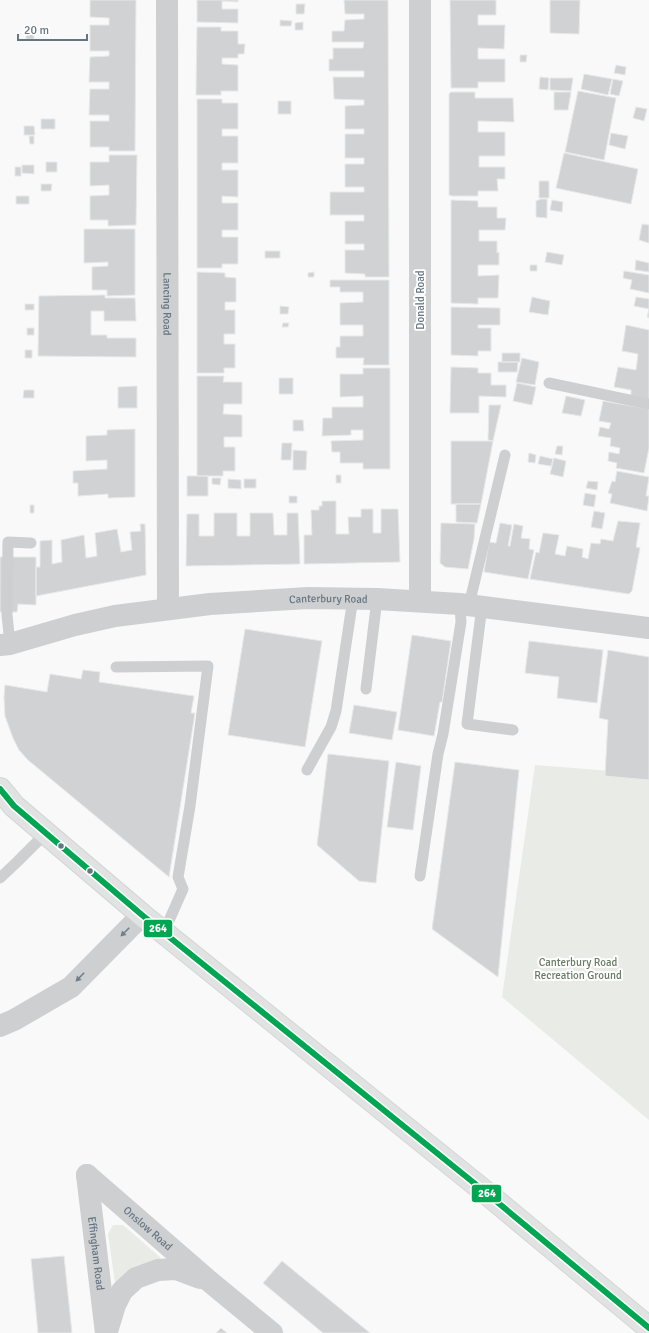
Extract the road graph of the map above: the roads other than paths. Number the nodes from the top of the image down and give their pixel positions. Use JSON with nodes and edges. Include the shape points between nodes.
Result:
{"nodes":[{"id":1,"x":167,"y":0,"type":"edge"},
{"id":2,"x":420,"y":0,"type":"edge"},
{"id":3,"x":549,"y":383,"type":"dead end"},
{"id":4,"x":649,"y":404,"type":"edge"},
{"id":5,"x":505,"y":454,"type":"dead end"},
{"id":6,"x":31,"y":543,"type":"dead end"},
{"id":7,"x":353,"y":598,"type":"junction"},
{"id":8,"x":377,"y":599,"type":"junction"},
{"id":9,"x":420,"y":601,"type":"junction"},
{"id":10,"x":470,"y":605,"type":"junction"},
{"id":11,"x":168,"y":609,"type":"junction"},
{"id":12,"x":649,"y":624,"type":"edge"},
{"id":13,"x":649,"y":628,"type":"edge"},
{"id":14,"x":3,"y":647,"type":"edge"},
{"id":15,"x":116,"y":667,"type":"dead end"},
{"id":16,"x":366,"y":688,"type":"dead end"},
{"id":17,"x":513,"y":730,"type":"dead end"},
{"id":18,"x":307,"y":770,"type":"dead end"},
{"id":19,"x":0,"y":789,"type":"edge"},
{"id":20,"x":7,"y":803,"type":"edge"},
{"id":21,"x":46,"y":833,"type":"junction"},
{"id":22,"x":420,"y":876,"type":"dead end"},
{"id":23,"x":0,"y":878,"type":"edge"},
{"id":24,"x":142,"y":915,"type":"junction"},
{"id":25,"x":164,"y":932,"type":"junction"},
{"id":26,"x":0,"y":1026,"type":"edge"},
{"id":27,"x":87,"y":1175,"type":"joint"},
{"id":28,"x":136,"y":1278,"type":"joint"},
{"id":29,"x":209,"y":1281,"type":"junction"},
{"id":30,"x":649,"y":1328,"type":"edge"},
{"id":31,"x":106,"y":1333,"type":"edge"},
{"id":32,"x":272,"y":1333,"type":"edge"}],
"edges":[{"from":1,"to":11,"type":"street","name":"Lancing Road"},
{"from":2,"to":9,"type":"street","name":"Donald Road"},
{"from":3,"to":4,"type":"lane"},
{"from":5,"to":10,"type":"lane"},
{"from":6,"to":14,"type":"lane","via":[[8,542],[7,615]]},
{"from":7,"to":8,"type":"street","name":"Canterbury Road"},
{"from":7,"to":11,"type":"street","name":"Canterbury Road","via":[[257,600]]},
{"from":7,"to":18,"type":"lane","via":[[336,711],[331,726]]},
{"from":8,"to":9,"type":"street","name":"Canterbury Road"},
{"from":8,"to":16,"type":"lane"},
{"from":9,"to":10,"type":"street","name":"Canterbury Road"},
{"from":10,"to":13,"type":"street","name":"Canterbury Road"},
{"from":10,"to":17,"type":"lane","via":[[467,724]]},
{"from":10,"to":22,"type":"lane","via":[[461,622]]},
{"from":11,"to":14,"type":"street","name":"Canterbury Road","via":[[115,616]]},
{"from":12,"to":13,"type":"street"},
{"from":15,"to":25,"type":"lane","via":[[208,666],[178,877],[183,890]]},
{"from":19,"to":20,"type":"main road"},
{"from":20,"to":21,"type":"main road"},
{"from":21,"to":23,"type":"lane"},
{"from":21,"to":24,"type":"main road"},
{"from":24,"to":25,"type":"main road"},
{"from":24,"to":26,"type":"street","one_way":true,"via":[[71,987]]},
{"from":25,"to":30,"type":"main road"},
{"from":27,"to":29,"type":"street","name":"Onslow Road"},
{"from":27,"to":31,"type":"street","name":"Effingham Road"},
{"from":28,"to":29,"type":"street","name":"Onslow Road","via":[[158,1270],[176,1269]]},
{"from":28,"to":31,"type":"street","name":"Effingham Road","via":[[122,1291]]},
{"from":29,"to":32,"type":"street","name":"Onslow Road"}]}
